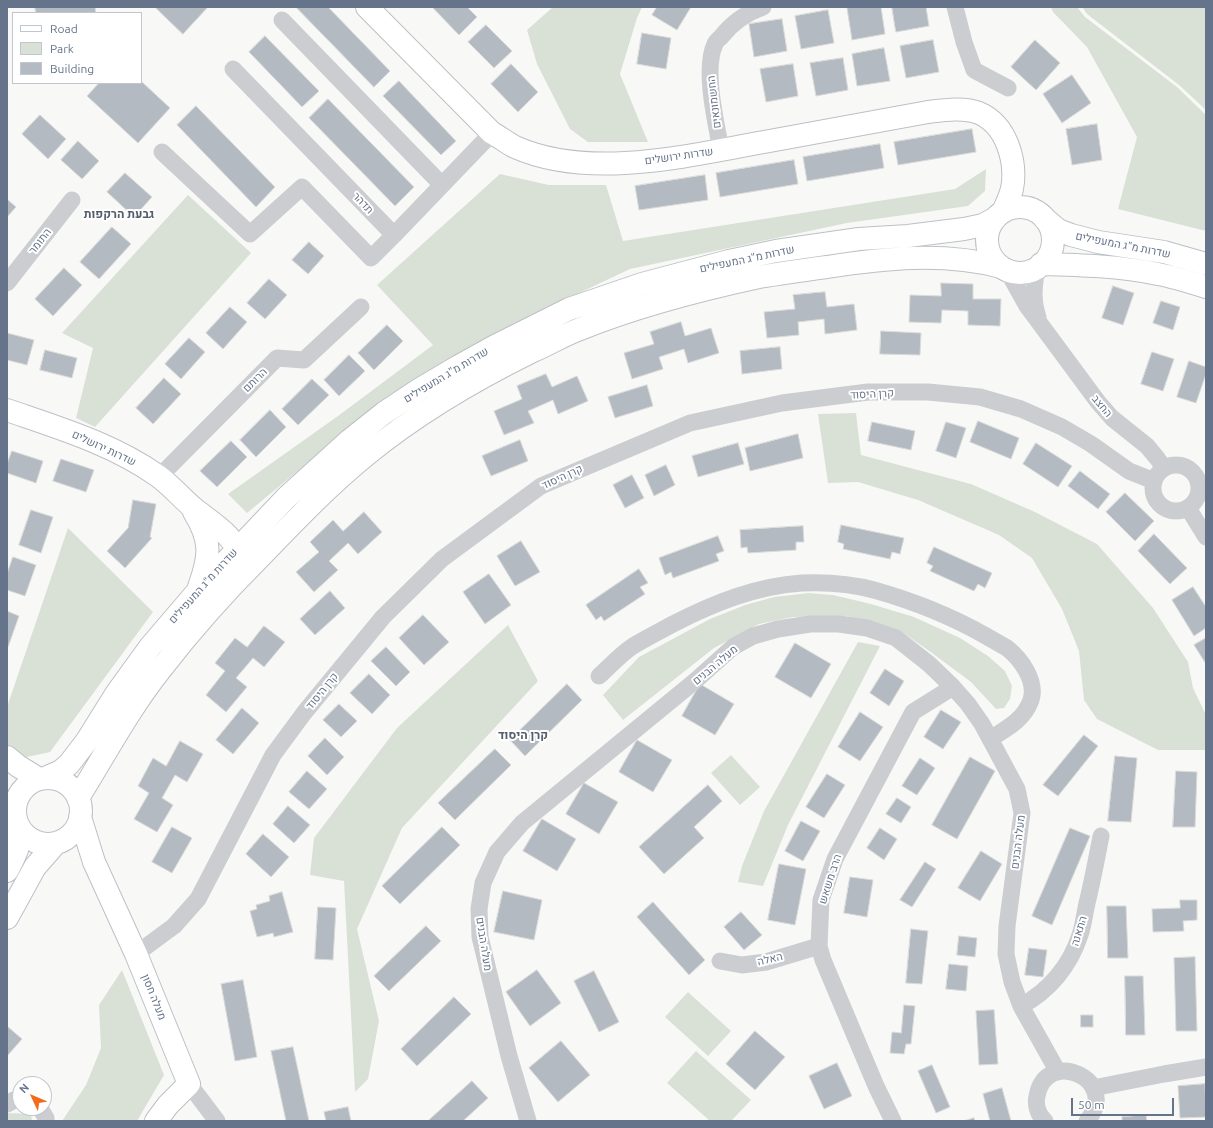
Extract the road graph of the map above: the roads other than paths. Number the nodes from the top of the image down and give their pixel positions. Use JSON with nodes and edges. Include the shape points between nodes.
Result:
{"nodes":[{"id":1,"x":367,"y":7,"type":"edge"},
{"id":2,"x":763,"y":7,"type":"edge"},
{"id":3,"x":955,"y":7,"type":"edge"},
{"id":4,"x":282,"y":20,"type":"dead end"},
{"id":5,"x":233,"y":69,"type":"dead end"},
{"id":6,"x":1008,"y":88,"type":"dead end"},
{"id":7,"x":492,"y":133,"type":"junction"},
{"id":8,"x":721,"y":150,"type":"junction"},
{"id":9,"x":162,"y":152,"type":"dead end"},
{"id":10,"x":1012,"y":166,"type":"junction"},
{"id":11,"x":442,"y":185,"type":"junction"},
{"id":12,"x":72,"y":200,"type":"dead end"},
{"id":13,"x":1041,"y":215,"type":"junction"},
{"id":14,"x":998,"y":216,"type":"junction"},
{"id":15,"x":394,"y":235,"type":"junction"},
{"id":16,"x":1206,"y":264,"type":"edge"},
{"id":17,"x":1039,"y":266,"type":"junction"},
{"id":18,"x":1004,"y":269,"type":"junction"},
{"id":19,"x":7,"y":283,"type":"edge"},
{"id":20,"x":1206,"y":287,"type":"edge"},
{"id":21,"x":361,"y":307,"type":"dead end"},
{"id":22,"x":1048,"y":336,"type":"junction"},
{"id":23,"x":7,"y":410,"type":"edge"},
{"id":24,"x":1159,"y":474,"type":"junction"},
{"id":25,"x":1202,"y":476,"type":"edge"},
{"id":26,"x":159,"y":477,"type":"junction"},
{"id":27,"x":190,"y":506,"type":"junction"},
{"id":28,"x":1188,"y":508,"type":"junction"},
{"id":29,"x":263,"y":522,"type":"junction"},
{"id":30,"x":219,"y":528,"type":"junction"},
{"id":31,"x":1206,"y":537,"type":"edge"},
{"id":32,"x":237,"y":548,"type":"junction"},
{"id":33,"x":242,"y":576,"type":"junction"},
{"id":34,"x":197,"y":592,"type":"junction"},
{"id":35,"x":599,"y":676,"type":"dead end"},
{"id":36,"x":953,"y":687,"type":"junction"},
{"id":37,"x":990,"y":739,"type":"junction"},
{"id":38,"x":7,"y":757,"type":"edge"},
{"id":39,"x":42,"y":778,"type":"junction"},
{"id":40,"x":13,"y":803,"type":"edge"},
{"id":41,"x":79,"y":807,"type":"junction"},
{"id":42,"x":1101,"y":836,"type":"dead end"},
{"id":43,"x":59,"y":842,"type":"junction"},
{"id":44,"x":97,"y":870,"type":"junction"},
{"id":45,"x":7,"y":872,"type":"edge"},
{"id":46,"x":7,"y":918,"type":"edge"},
{"id":47,"x":819,"y":946,"type":"junction"},
{"id":48,"x":136,"y":954,"type":"junction"},
{"id":49,"x":720,"y":961,"type":"dead end"},
{"id":50,"x":1021,"y":1006,"type":"junction"},
{"id":51,"x":1206,"y":1066,"type":"edge"},
{"id":52,"x":1058,"y":1072,"type":"junction"},
{"id":53,"x":189,"y":1084,"type":"junction"},
{"id":54,"x":1093,"y":1088,"type":"junction"},
{"id":55,"x":156,"y":1121,"type":"edge"},
{"id":56,"x":216,"y":1121,"type":"edge"},
{"id":57,"x":528,"y":1121,"type":"edge"},
{"id":58,"x":893,"y":1121,"type":"edge"},
{"id":59,"x":1045,"y":1121,"type":"edge"},
{"id":60,"x":1087,"y":1121,"type":"edge"}],
"edges":[{"from":1,"to":7,"type":"main road","name":"שדרות ירושלים"},
{"from":2,"to":8,"type":"street","name":"החשמונאים","via":[[753,10],[732,24],[715,43],[710,88]]},
{"from":3,"to":6,"type":"street","via":[[974,70]]},
{"from":4,"to":11,"type":"street"},
{"from":5,"to":15,"type":"street","name":"תדהר"},
{"from":7,"to":8,"type":"main road","name":"שדרות ירושלים","via":[[515,147],[544,157],[580,162],[612,164]]},
{"from":7,"to":11,"type":"street"},
{"from":8,"to":10,"type":"main road","name":"שדרות ירושלים","via":[[946,109],[964,110],[987,117],[1008,145],[1012,155]]},
{"from":9,"to":15,"type":"street","via":[[250,234],[302,187],[371,258]]},
{"from":10,"to":13,"type":"main road","name":"שדרות ירושלים","via":[[1023,193]]},
{"from":10,"to":14,"type":"main road","name":"שדרות ירושלים","via":[[1012,190]]},
{"from":11,"to":15,"type":"street"},
{"from":12,"to":19,"type":"street","name":"התומר"},
{"from":13,"to":14,"type":"main road","via":[[1028,208],[1019,207],[1011,208]]},
{"from":13,"to":16,"type":"main road","name":"שדרות מ\"ג המעפילים","via":[[1058,230],[1071,235],[1098,242],[1164,252]]},
{"from":13,"to":17,"type":"main road","via":[[1051,232],[1052,247],[1048,257]]},
{"from":14,"to":18,"type":"main road","via":[[989,229],[988,250]]},
{"from":14,"to":29,"type":"main road","name":"שדרות מ\"ג המעפילים","via":[[983,225],[964,230],[859,240],[729,261],[642,284],[569,309],[495,346],[420,389],[384,414],[328,459]]},
{"from":17,"to":18,"type":"main road","via":[[1022,272]]},
{"from":17,"to":20,"type":"main road","name":"שדרות מ\"ג המעפילים","via":[[1084,265],[1134,270]]},
{"from":17,"to":22,"type":"street","name":"החצב","via":[[1034,286],[1034,306]]},
{"from":18,"to":22,"type":"street","name":"החצב"},
{"from":18,"to":33,"type":"main road","name":"שדרות מ\"ג המעפילים","via":[[982,262],[962,260],[909,258],[861,261],[779,273],[734,283],[649,305],[578,330],[505,365],[397,431],[301,514]]},
{"from":21,"to":26,"type":"street","name":"הרותם","via":[[304,360],[277,358]]},
{"from":22,"to":24,"type":"street","name":"החצב","via":[[1112,418],[1147,446],[1157,458]]},
{"from":23,"to":26,"type":"main road","name":"שדרות ירושלים","via":[[85,437]]},
{"from":24,"to":25,"type":"street","via":[[1171,465],[1179,465]]},
{"from":24,"to":28,"type":"street","via":[[1153,489],[1154,496],[1162,506],[1172,511]]},
{"from":24,"to":48,"type":"street","name":"קרן היסוד","via":[[1129,471],[1062,427],[1021,408],[973,397],[928,392],[868,392],[782,403],[690,423],[541,486],[442,559],[383,617],[273,755],[198,899],[174,926]]},
{"from":25,"to":28,"type":"street","via":[[1197,498]]},
{"from":26,"to":27,"type":"main road","name":"שדרות ירושלים"},
{"from":27,"to":30,"type":"main road","name":"שדרות ירושלים"},
{"from":27,"to":34,"type":"main road","name":"שדרות ירושלים","via":[[207,538],[205,569]]},
{"from":28,"to":31,"type":"street"},
{"from":29,"to":30,"type":"main road","via":[[243,528]]},
{"from":29,"to":32,"type":"main road","name":"שדרות מ\"ג המעפילים"},
{"from":30,"to":32,"type":"main road","name":"שדרות ירושלים"},
{"from":32,"to":33,"type":"main road","name":"שדרות ירושלים","via":[[241,558]]},
{"from":32,"to":34,"type":"main road","name":"שדרות מ\"ג המעפילים"},
{"from":33,"to":41,"type":"main road","name":"שדרות מ\"ג המעפילים","via":[[160,670],[135,706]]},
{"from":34,"to":39,"type":"main road","name":"שדרות מ\"ג המעפילים","via":[[142,657],[69,764],[61,771]]},
{"from":35,"to":37,"type":"street","via":[[632,647],[692,614],[729,598],[762,589],[802,583],[873,590],[940,613],[1006,648],[1019,659],[1032,687],[1031,700],[1013,725]]},
{"from":36,"to":37,"type":"street","name":"מעלה הבנים","via":[[968,704]]},
{"from":36,"to":47,"type":"street","name":"הרב משאש","via":[[913,712],[835,859],[821,900]]},
{"from":36,"to":57,"type":"street","name":"מעלה הבנים","via":[[896,638],[867,628],[839,624],[810,624],[753,636],[733,647],[522,823],[497,852],[483,883],[478,909],[485,960]]},
{"from":37,"to":50,"type":"street","name":"מעלה הבנים","via":[[1017,789],[1022,813],[1007,926],[1006,954]]},
{"from":38,"to":39,"type":"main road","via":[[18,766]]},
{"from":39,"to":40,"type":"main road","via":[[25,787]]},
{"from":39,"to":41,"type":"main road","via":[[53,778],[74,790]]},
{"from":40,"to":43,"type":"main road","via":[[20,829],[27,837],[46,844]]},
{"from":40,"to":45,"type":"main road","via":[[20,832],[19,844]]},
{"from":41,"to":43,"type":"main road","via":[[77,826]]},
{"from":41,"to":44,"type":"main road","name":"מעלה חסון"},
{"from":42,"to":50,"type":"street","name":"התאנה","via":[[1080,934],[1073,952],[1046,989],[1035,999]]},
{"from":43,"to":44,"type":"main road","name":"מעלה חסון","via":[[85,856]]},
{"from":43,"to":46,"type":"main road","via":[[35,868]]},
{"from":44,"to":48,"type":"main road","name":"מעלה חסון"},
{"from":47,"to":49,"type":"street","name":"האלה","via":[[766,962],[742,965]]},
{"from":47,"to":58,"type":"street","name":"הרב משאש","via":[[870,1072]]},
{"from":48,"to":53,"type":"main road","name":"מעלה חסון"},
{"from":50,"to":52,"type":"street","name":"מעלה הבנים"},
{"from":51,"to":54,"type":"street"},
{"from":52,"to":54,"type":"street","via":[[1075,1072],[1089,1081]]},
{"from":52,"to":59,"type":"street","via":[[1042,1082],[1038,1091],[1037,1110]]},
{"from":53,"to":55,"type":"main road"},
{"from":53,"to":56,"type":"street","name":"מעלה חסון"},
{"from":54,"to":60,"type":"street","via":[[1095,1107]]}]}
